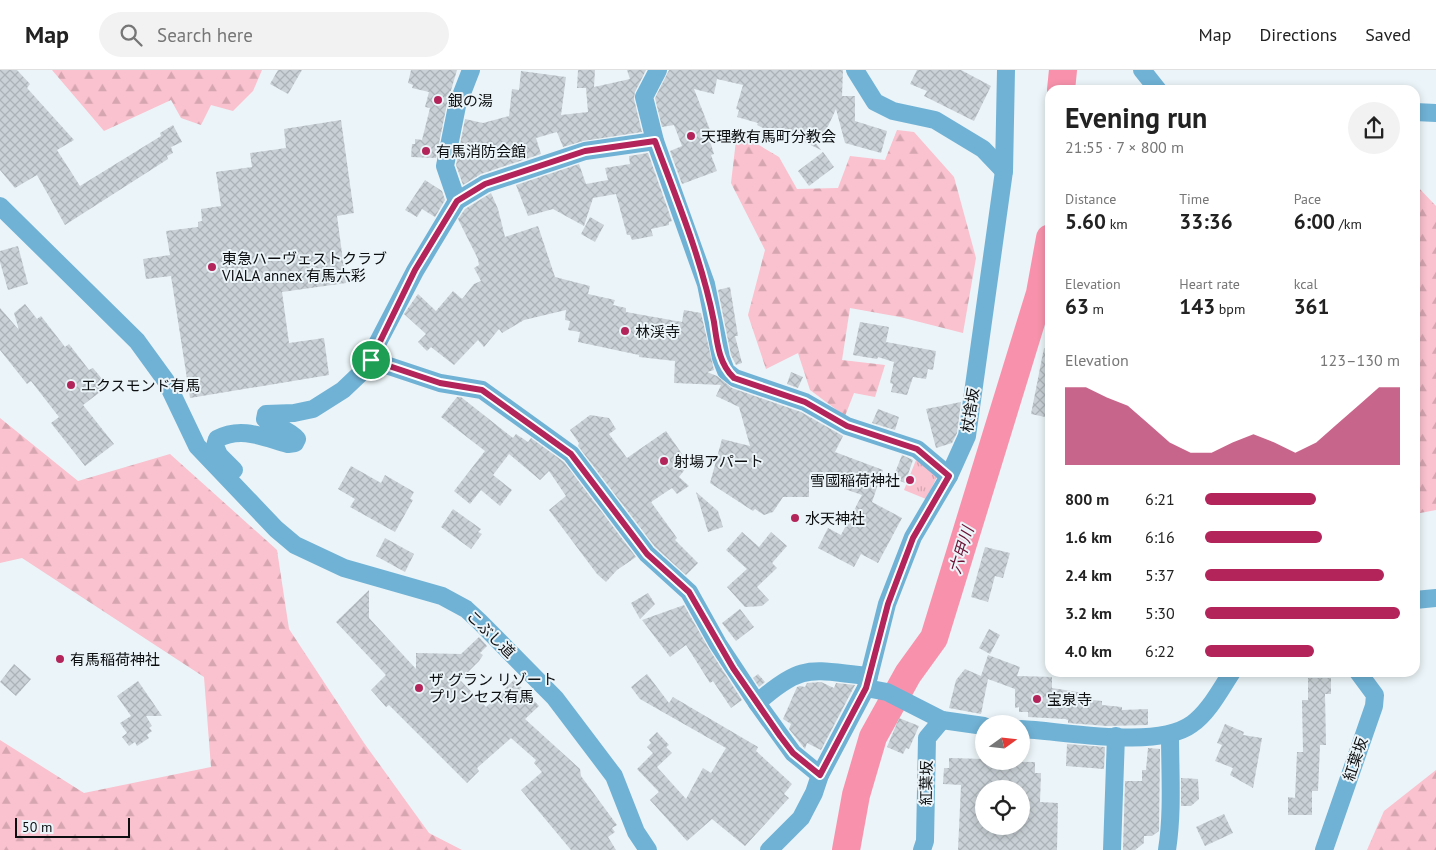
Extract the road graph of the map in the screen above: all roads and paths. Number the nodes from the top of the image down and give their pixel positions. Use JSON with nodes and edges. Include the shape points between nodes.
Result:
{"nodes":[{"id":1,"x":471,"y":70,"type":"edge"},
{"id":2,"x":658,"y":70,"type":"edge"},
{"id":3,"x":854,"y":70,"type":"edge"},
{"id":4,"x":1006,"y":70,"type":"edge"},
{"id":5,"x":1142,"y":70,"type":"edge"},
{"id":6,"x":1154,"y":85,"type":"edge"},
{"id":7,"x":1420,"y":112,"type":"edge"},
{"id":8,"x":1436,"y":113,"type":"edge"},
{"id":9,"x":655,"y":141,"type":"junction"},
{"id":10,"x":1004,"y":170,"type":"junction"},
{"id":11,"x":457,"y":201,"type":"junction"},
{"id":12,"x":0,"y":206,"type":"edge"},
{"id":13,"x":371,"y":360,"type":"junction"},
{"id":14,"x":949,"y":476,"type":"junction"},
{"id":15,"x":239,"y":492,"type":"junction"},
{"id":16,"x":1436,"y":598,"type":"edge"},
{"id":17,"x":1420,"y":600,"type":"edge"},
{"id":18,"x":1229,"y":677,"type":"edge"},
{"id":19,"x":1362,"y":677,"type":"edge"},
{"id":20,"x":868,"y":682,"type":"junction"},
{"id":21,"x":757,"y":703,"type":"junction"},
{"id":22,"x":942,"y":720,"type":"junction"},
{"id":23,"x":975,"y":725,"type":"edge"},
{"id":24,"x":1030,"y":730,"type":"edge"},
{"id":25,"x":1170,"y":734,"type":"junction"},
{"id":26,"x":1116,"y":736,"type":"junction"},
{"id":27,"x":820,"y":775,"type":"junction"},
{"id":28,"x":648,"y":850,"type":"edge"},
{"id":29,"x":769,"y":850,"type":"edge"},
{"id":30,"x":922,"y":850,"type":"edge"},
{"id":31,"x":1112,"y":850,"type":"edge"},
{"id":32,"x":1168,"y":850,"type":"edge"},
{"id":33,"x":1324,"y":850,"type":"edge"}],
"edges":[{"from":1,"to":11,"type":"street","via":[[456,106],[445,166]]},
{"from":2,"to":9,"type":"street","via":[[644,97]]},
{"from":3,"to":10,"type":"street","via":[[875,102],[892,111],[935,120],[983,149]]},
{"from":4,"to":10,"type":"street","name":"杖捨坂"},
{"from":5,"to":6,"type":"street"},
{"from":7,"to":8,"type":"street"},
{"from":9,"to":11,"type":"street","via":[[585,151],[485,184]]},
{"from":9,"to":14,"type":"street","via":[[706,284],[726,371],[734,378],[805,402],[847,426],[917,449]]},
{"from":10,"to":14,"type":"street","name":"杖捨坂","via":[[967,436]]},
{"from":11,"to":13,"type":"street","via":[[415,270]]},
{"from":12,"to":15,"type":"street","name":"こぶし道","via":[[137,341],[166,381],[197,446]]},
{"from":13,"to":15,"type":"street","via":[[350,384],[313,408],[294,413],[266,414],[265,419],[274,426],[294,435],[295,443],[288,444],[242,431],[217,439],[215,446],[219,454],[243,480]]},
{"from":13,"to":21,"type":"street","via":[[440,383],[482,390],[571,454],[647,554],[689,592]]},
{"from":14,"to":20,"type":"street","name":"杖捨坂","via":[[913,538],[888,604]]},
{"from":15,"to":28,"type":"street","name":"こぶし道","via":[[295,545],[344,568],[442,596],[466,609],[555,698],[614,776],[636,832]]},
{"from":16,"to":17,"type":"street"},
{"from":18,"to":25,"type":"street","via":[[1202,715],[1182,730]]},
{"from":19,"to":33,"type":"street","name":"紅葉坂","via":[[1375,695],[1374,706]]},
{"from":20,"to":21,"type":"street","via":[[841,672],[805,671],[788,679]]},
{"from":20,"to":22,"type":"street"},
{"from":20,"to":27,"type":"street","name":"杖捨坂"},
{"from":21,"to":27,"type":"street","via":[[793,753]]},
{"from":22,"to":23,"type":"street"},
{"from":22,"to":30,"type":"street","name":"紅葉坂","via":[[928,738],[925,841]]},
{"from":24,"to":26,"type":"street"},
{"from":25,"to":26,"type":"street"},
{"from":25,"to":32,"type":"street","via":[[1172,822]]},
{"from":26,"to":31,"type":"street"},
{"from":27,"to":29,"type":"street","name":"杖捨坂","via":[[801,818]]}]}
